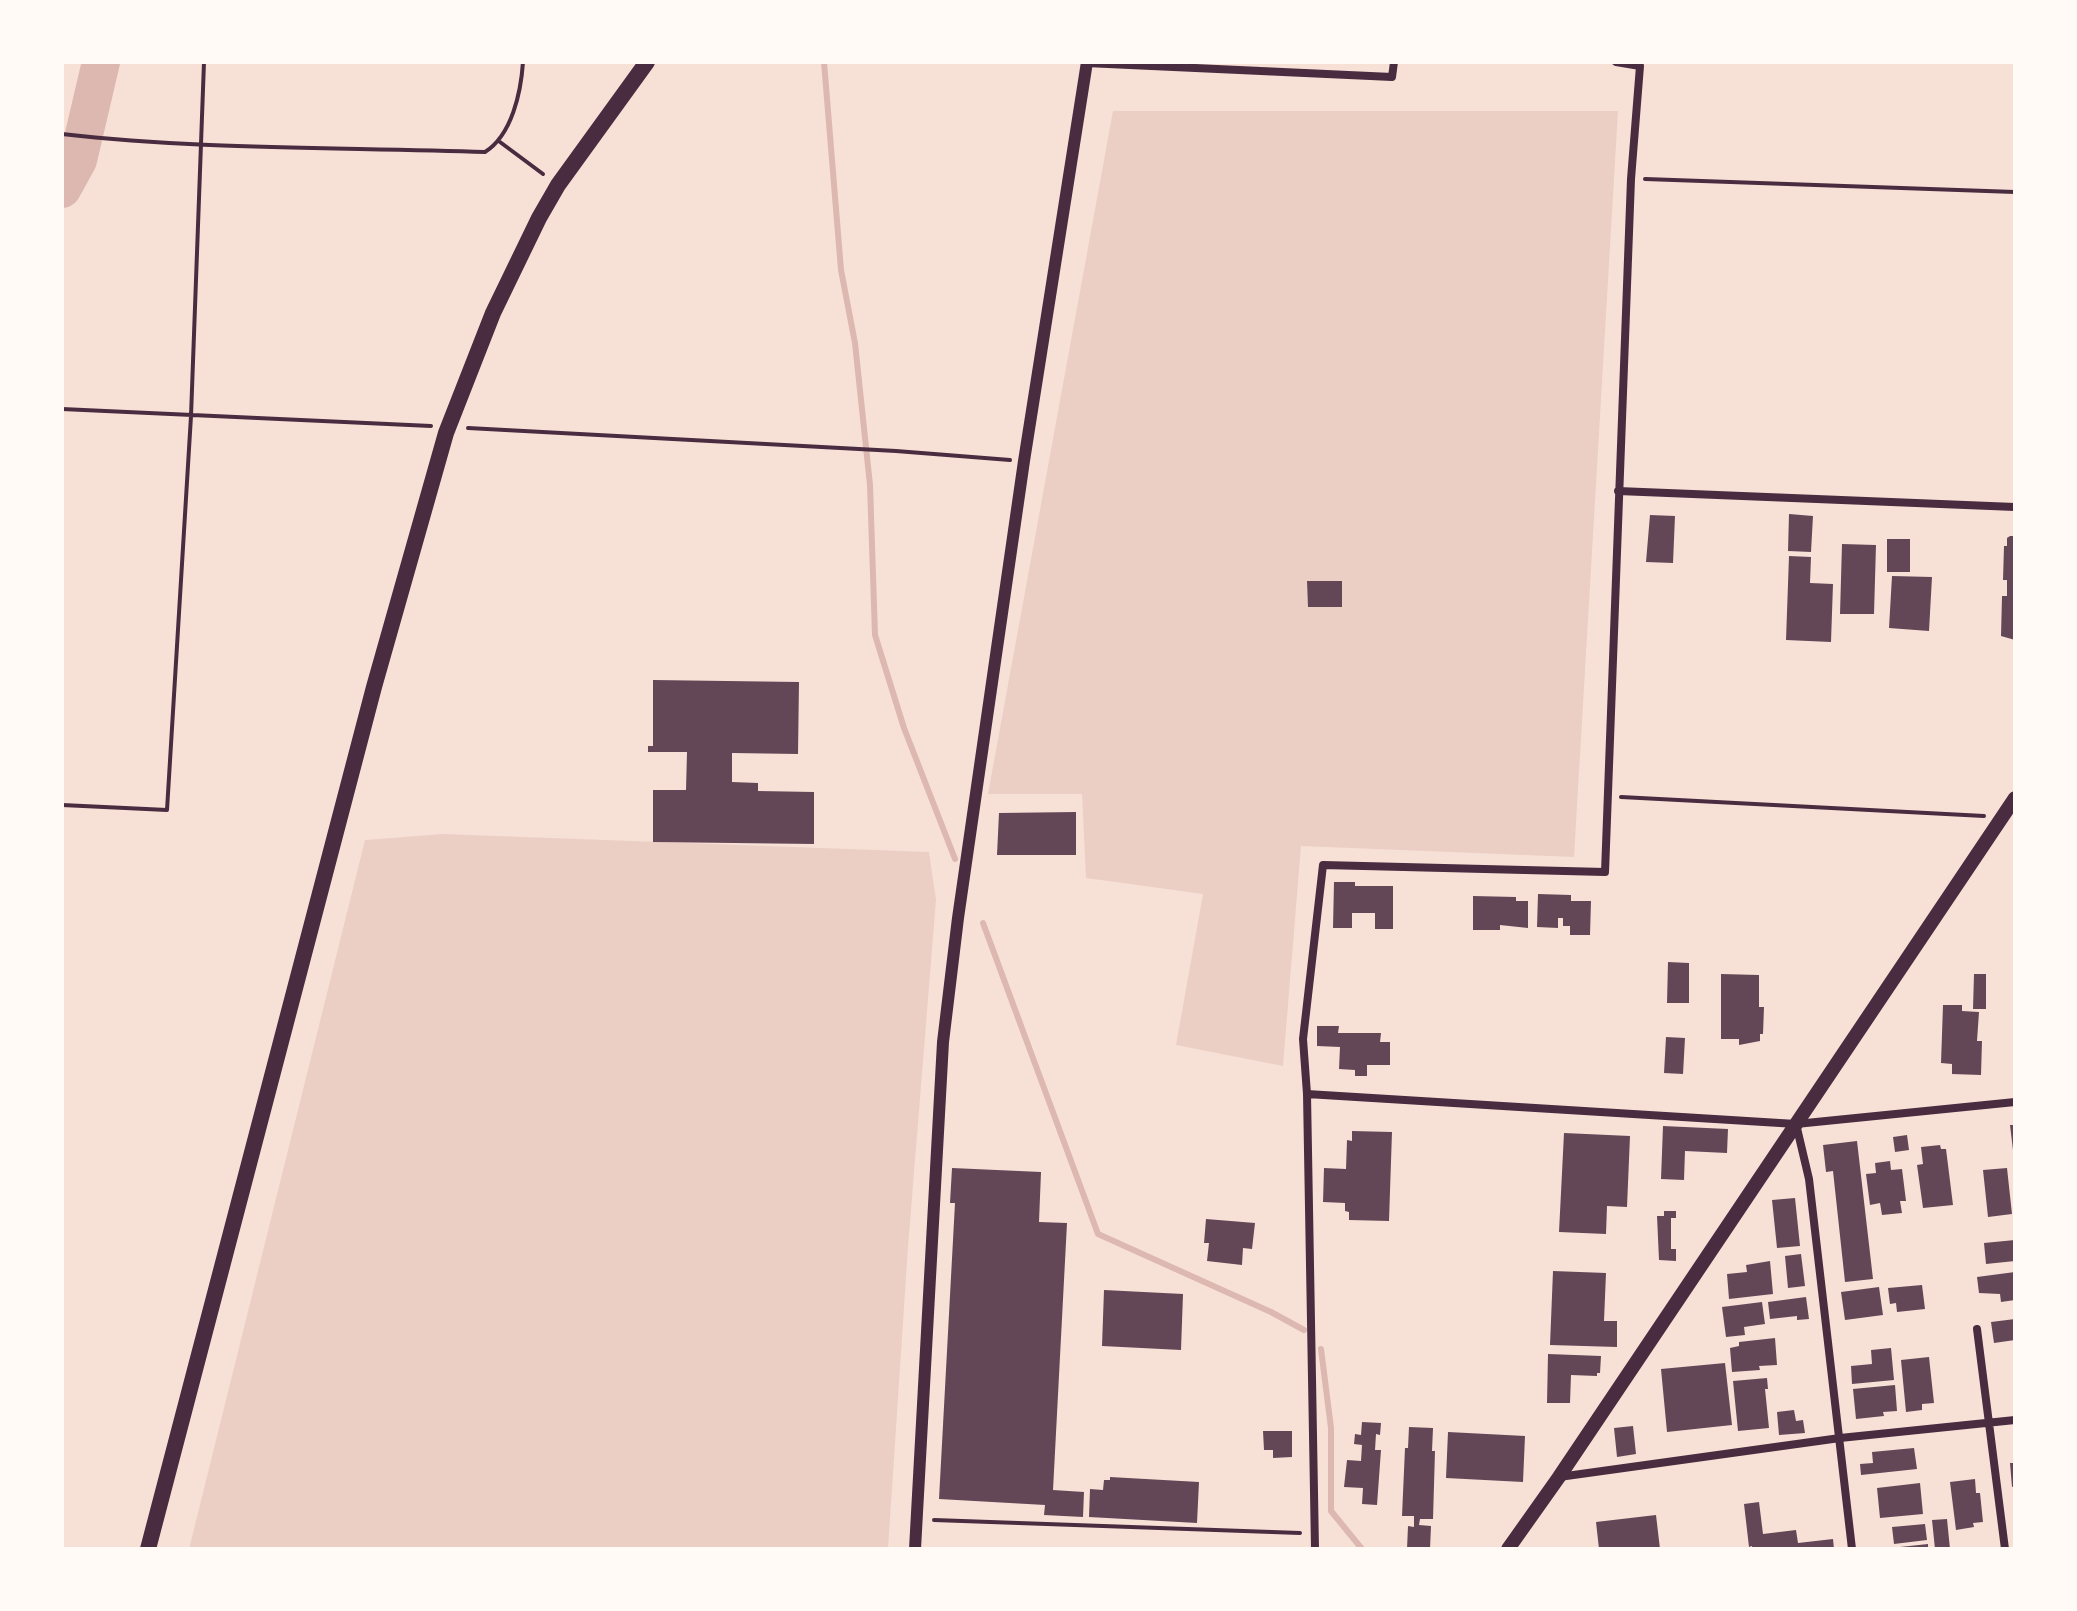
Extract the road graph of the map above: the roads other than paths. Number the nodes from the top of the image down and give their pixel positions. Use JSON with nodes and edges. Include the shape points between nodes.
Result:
{"nodes":[{"id":1,"x":647,"y":62,"type":"edge"},
{"id":2,"x":1394,"y":62,"type":"edge"},
{"id":3,"x":1616,"y":62,"type":"edge"},
{"id":4,"x":1086,"y":63,"type":"edge"},
{"id":5,"x":1618,"y":491,"type":"junction"},
{"id":6,"x":2015,"y":507,"type":"edge"},
{"id":7,"x":2015,"y":798,"type":"edge"},
{"id":8,"x":2009,"y":817,"type":"edge"},
{"id":9,"x":1307,"y":1094,"type":"junction"},
{"id":10,"x":2015,"y":1102,"type":"edge"},
{"id":11,"x":1796,"y":1124,"type":"junction"},
{"id":12,"x":1977,"y":1329,"type":"dead end"},
{"id":13,"x":2015,"y":1420,"type":"edge"},
{"id":14,"x":1989,"y":1423,"type":"junction"},
{"id":15,"x":1840,"y":1438,"type":"junction"},
{"id":16,"x":1559,"y":1477,"type":"junction"},
{"id":17,"x":148,"y":1549,"type":"edge"},
{"id":18,"x":915,"y":1549,"type":"edge"},
{"id":19,"x":1315,"y":1549,"type":"edge"},
{"id":20,"x":1508,"y":1549,"type":"edge"},
{"id":21,"x":1852,"y":1549,"type":"edge"},
{"id":22,"x":2005,"y":1549,"type":"edge"}],
"edges":[{"from":1,"to":17,"type":"highway","via":[[539,218],[493,313],[446,433],[374,687]]},
{"from":2,"to":4,"type":"street","via":[[1392,77]]},
{"from":3,"to":5,"type":"street","via":[[1640,66]]},
{"from":4,"to":18,"type":"street","via":[[943,1042]]},
{"from":5,"to":6,"type":"street"},
{"from":5,"to":9,"type":"street","via":[[1605,872],[1323,865],[1303,1039]]},
{"from":7,"to":8,"type":"main road"},
{"from":8,"to":11,"type":"main road"},
{"from":9,"to":11,"type":"street"},
{"from":9,"to":19,"type":"street"},
{"from":10,"to":11,"type":"street"},
{"from":11,"to":15,"type":"street","via":[[1809,1179]]},
{"from":11,"to":16,"type":"main road"},
{"from":12,"to":14,"type":"street"},
{"from":13,"to":14,"type":"street"},
{"from":14,"to":15,"type":"street"},
{"from":14,"to":22,"type":"street"},
{"from":15,"to":16,"type":"street"},
{"from":15,"to":21,"type":"street"},
{"from":16,"to":20,"type":"main road"}]}
